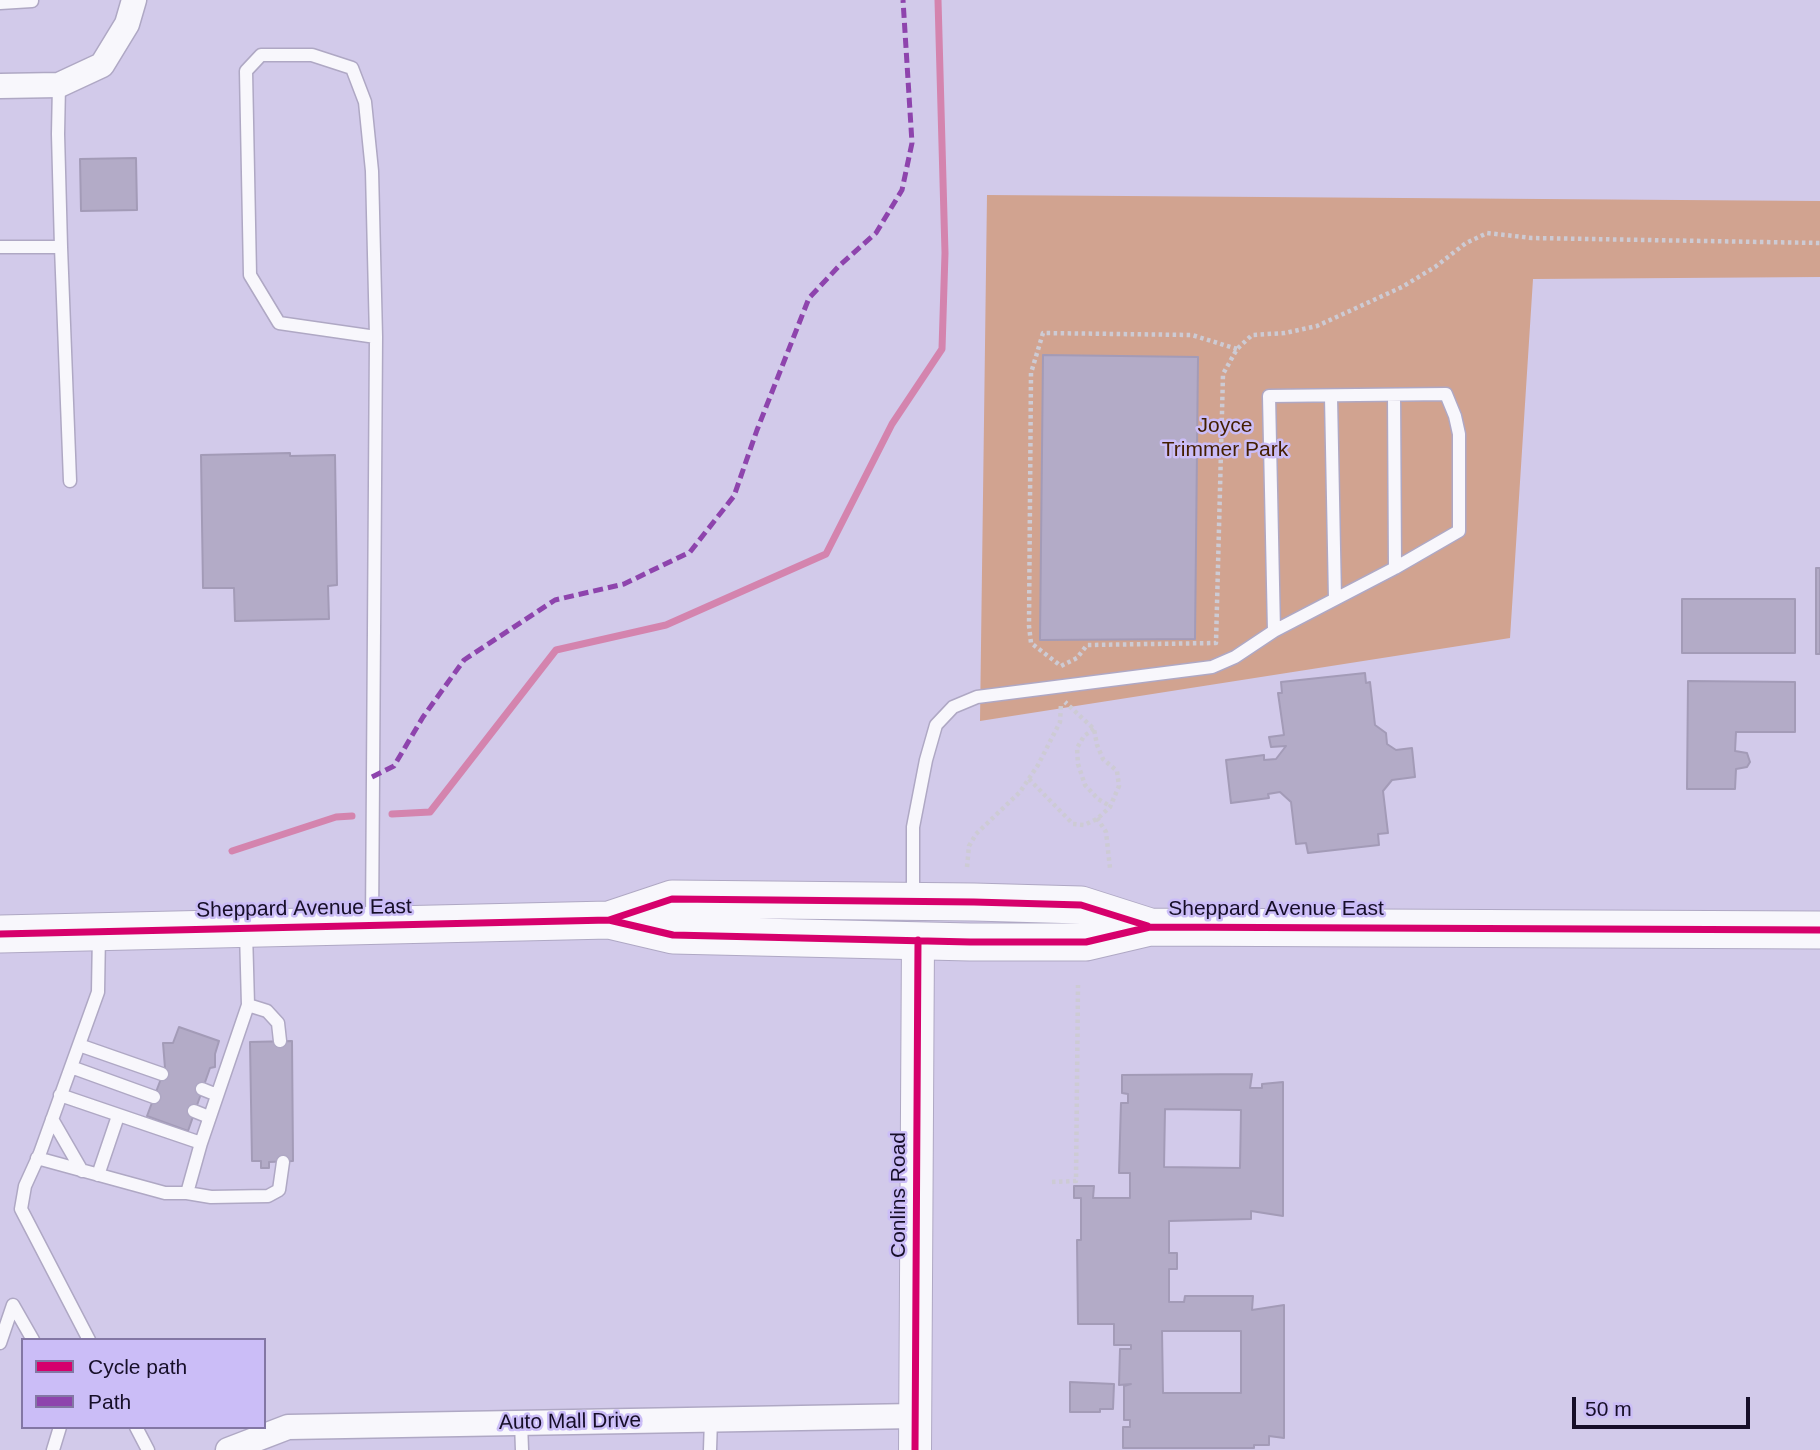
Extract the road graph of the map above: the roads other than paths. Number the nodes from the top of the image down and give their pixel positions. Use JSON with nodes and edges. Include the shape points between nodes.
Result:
{"nodes":[{"id":1,"x":134,"y":0,"type":"edge"},
{"id":2,"x":32,"y":1,"type":"edge"},
{"id":3,"x":0,"y":3,"type":"edge"},
{"id":4,"x":59,"y":85,"type":"junction"},
{"id":5,"x":0,"y":86,"type":"edge"},
{"id":6,"x":0,"y":247,"type":"edge"},
{"id":7,"x":61,"y":247,"type":"junction"},
{"id":8,"x":376,"y":337,"type":"junction"},
{"id":9,"x":1394,"y":395,"type":"junction"},
{"id":10,"x":1331,"y":397,"type":"junction"},
{"id":11,"x":70,"y":481,"type":"dead end"},
{"id":12,"x":1395,"y":568,"type":"junction"},
{"id":13,"x":1335,"y":599,"type":"junction"},
{"id":14,"x":1274,"y":631,"type":"junction"},
{"id":15,"x":916,"y":921,"type":"junction"},
{"id":16,"x":372,"y":924,"type":"junction"},
{"id":17,"x":246,"y":929,"type":"junction"},
{"id":18,"x":1820,"y":930,"type":"edge"},
{"id":19,"x":99,"y":931,"type":"junction"},
{"id":20,"x":0,"y":934,"type":"edge"},
{"id":21,"x":248,"y":1005,"type":"junction"},
{"id":22,"x":280,"y":1041,"type":"dead end"},
{"id":23,"x":79,"y":1045,"type":"junction"},
{"id":24,"x":71,"y":1067,"type":"junction"},
{"id":25,"x":162,"y":1074,"type":"dead end"},
{"id":26,"x":202,"y":1089,"type":"dead end"},
{"id":27,"x":61,"y":1095,"type":"junction"},
{"id":28,"x":217,"y":1095,"type":"junction"},
{"id":29,"x":154,"y":1097,"type":"dead end"},
{"id":30,"x":194,"y":1111,"type":"dead end"},
{"id":31,"x":118,"y":1116,"type":"junction"},
{"id":32,"x":209,"y":1117,"type":"junction"},
{"id":33,"x":52,"y":1119,"type":"junction"},
{"id":34,"x":201,"y":1143,"type":"junction"},
{"id":35,"x":37,"y":1158,"type":"junction"},
{"id":36,"x":283,"y":1162,"type":"dead end"},
{"id":37,"x":82,"y":1171,"type":"junction"},
{"id":38,"x":98,"y":1175,"type":"junction"},
{"id":39,"x":187,"y":1193,"type":"junction"},
{"id":40,"x":32,"y":1338,"type":"edge"},
{"id":41,"x":88,"y":1338,"type":"edge"},
{"id":42,"x":0,"y":1343,"type":"edge"},
{"id":43,"x":915,"y":1416,"type":"junction"},
{"id":44,"x":711,"y":1419,"type":"junction"},
{"id":45,"x":521,"y":1422,"type":"junction"},
{"id":46,"x":59,"y":1429,"type":"edge"},
{"id":47,"x":137,"y":1429,"type":"edge"},
{"id":48,"x":53,"y":1450,"type":"edge"},
{"id":49,"x":148,"y":1450,"type":"edge"},
{"id":50,"x":228,"y":1450,"type":"edge"},
{"id":51,"x":522,"y":1450,"type":"edge"},
{"id":52,"x":710,"y":1450,"type":"edge"},
{"id":53,"x":915,"y":1450,"type":"edge"}],
"edges":[{"from":1,"to":4,"type":"street","via":[[127,24],[102,65]]},
{"from":2,"to":3,"type":"lane"},
{"from":4,"to":5,"type":"street"},
{"from":4,"to":7,"type":"lane"},
{"from":6,"to":7,"type":"lane"},
{"from":7,"to":11,"type":"lane"},
{"from":8,"to":8,"type":"lane","via":[[372,171],[365,102],[352,68],[312,55],[261,55],[246,71],[250,275],[279,323]]},
{"from":8,"to":16,"type":"lane"},
{"from":9,"to":10,"type":"lane"},
{"from":9,"to":12,"type":"lane"},
{"from":9,"to":12,"type":"lane","via":[[1446,394],[1459,434],[1459,531]]},
{"from":10,"to":13,"type":"lane"},
{"from":10,"to":14,"type":"lane","via":[[1269,396]]},
{"from":12,"to":13,"type":"lane"},
{"from":13,"to":14,"type":"lane"},
{"from":14,"to":15,"type":"lane","via":[[1212,667],[977,697],[953,707],[936,725],[913,827]]},
{"from":15,"to":16,"type":"main road","name":"Sheppard Avenue East","via":[[673,935],[609,920]]},
{"from":15,"to":18,"type":"main road","name":"Sheppard Avenue East","via":[[1086,942],[1150,927]]},
{"from":15,"to":43,"type":"street","name":"Conlins Road"},
{"from":16,"to":17,"type":"main road","name":"Sheppard Avenue East"},
{"from":17,"to":19,"type":"main road","name":"Sheppard Avenue East"},
{"from":17,"to":21,"type":"lane"},
{"from":19,"to":20,"type":"main road","name":"Sheppard Avenue East"},
{"from":19,"to":23,"type":"lane","via":[[98,992]]},
{"from":21,"to":22,"type":"lane","via":[[267,1011],[278,1023]]},
{"from":21,"to":28,"type":"lane"},
{"from":23,"to":24,"type":"lane"},
{"from":23,"to":25,"type":"lane"},
{"from":24,"to":27,"type":"lane"},
{"from":24,"to":29,"type":"lane"},
{"from":26,"to":28,"type":"lane"},
{"from":27,"to":31,"type":"lane"},
{"from":27,"to":33,"type":"lane"},
{"from":28,"to":32,"type":"lane"},
{"from":30,"to":32,"type":"lane"},
{"from":31,"to":34,"type":"lane"},
{"from":31,"to":38,"type":"lane"},
{"from":32,"to":34,"type":"lane"},
{"from":33,"to":35,"type":"lane"},
{"from":33,"to":37,"type":"lane"},
{"from":34,"to":39,"type":"lane"},
{"from":35,"to":37,"type":"lane"},
{"from":35,"to":41,"type":"lane","via":[[21,1209]]},
{"from":36,"to":39,"type":"lane","via":[[279,1190],[268,1196]]},
{"from":37,"to":38,"type":"lane"},
{"from":38,"to":39,"type":"lane","via":[[164,1193]]},
{"from":40,"to":42,"type":"lane","via":[[13,1305]]},
{"from":43,"to":44,"type":"street","name":"Auto Mall Drive"},
{"from":43,"to":53,"type":"street","name":"Conlins Road"},
{"from":44,"to":45,"type":"street","name":"Auto Mall Drive"},
{"from":44,"to":52,"type":"lane"},
{"from":45,"to":50,"type":"street","name":"Auto Mall Drive","via":[[288,1427]]},
{"from":45,"to":51,"type":"lane"},
{"from":46,"to":48,"type":"lane"},
{"from":47,"to":49,"type":"lane"}]}
